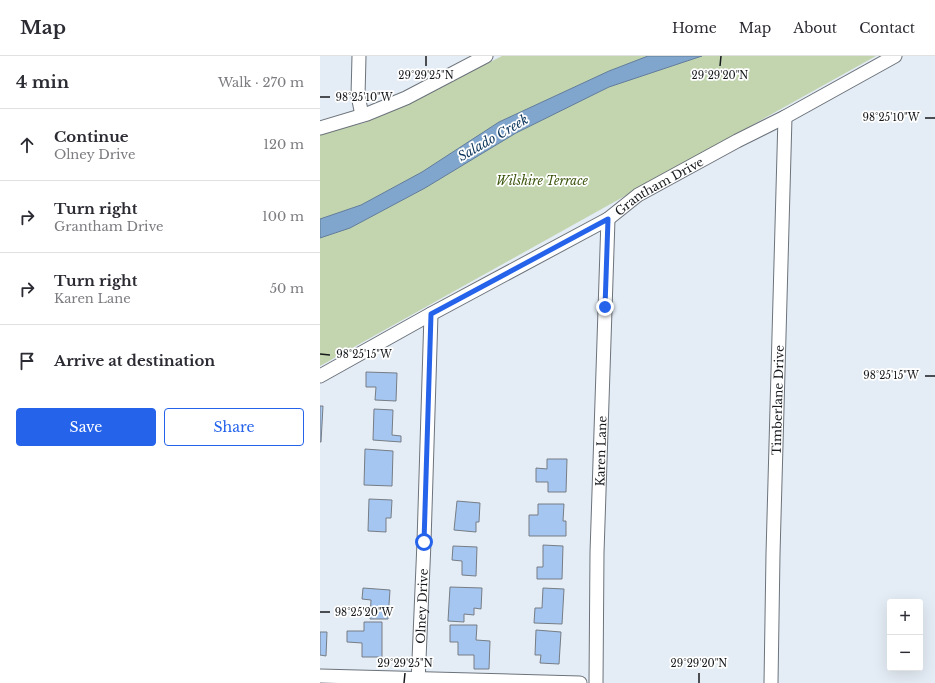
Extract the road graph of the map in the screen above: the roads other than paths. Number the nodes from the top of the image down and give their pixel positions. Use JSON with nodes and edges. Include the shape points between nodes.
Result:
{"nodes":[{"id":1,"x":360,"y":56,"type":"edge"},
{"id":2,"x":486,"y":56,"type":"edge"},
{"id":3,"x":895,"y":56,"type":"edge"},
{"id":4,"x":362,"y":115,"type":"junction"},
{"id":5,"x":785,"y":117,"type":"junction"},
{"id":6,"x":320,"y":128,"type":"edge"},
{"id":7,"x":608,"y":219,"type":"junction"},
{"id":8,"x":431,"y":314,"type":"junction"},
{"id":9,"x":320,"y":376,"type":"edge"},
{"id":10,"x":320,"y":676,"type":"edge"},
{"id":11,"x":418,"y":681,"type":"edge"},
{"id":12,"x":580,"y":683,"type":"edge"},
{"id":13,"x":596,"y":683,"type":"edge"},
{"id":14,"x":770,"y":683,"type":"edge"}],
"edges":[{"from":1,"to":4,"type":"street","via":[[358,96]]},
{"from":2,"to":4,"type":"street","via":[[406,98]]},
{"from":3,"to":5,"type":"street","name":"Grantham Drive"},
{"from":4,"to":6,"type":"street"},
{"from":5,"to":7,"type":"street","name":"Grantham Drive","via":[[638,195]]},
{"from":5,"to":14,"type":"street","name":"Timberlane Drive"},
{"from":7,"to":8,"type":"street","name":"Grantham Drive"},
{"from":7,"to":13,"type":"street","name":"Karen Lane","via":[[597,554]]},
{"from":8,"to":9,"type":"street","name":"Grantham Drive"},
{"from":8,"to":11,"type":"street","name":"Olney Drive"},
{"from":10,"to":11,"type":"street"},
{"from":11,"to":12,"type":"street"}]}
